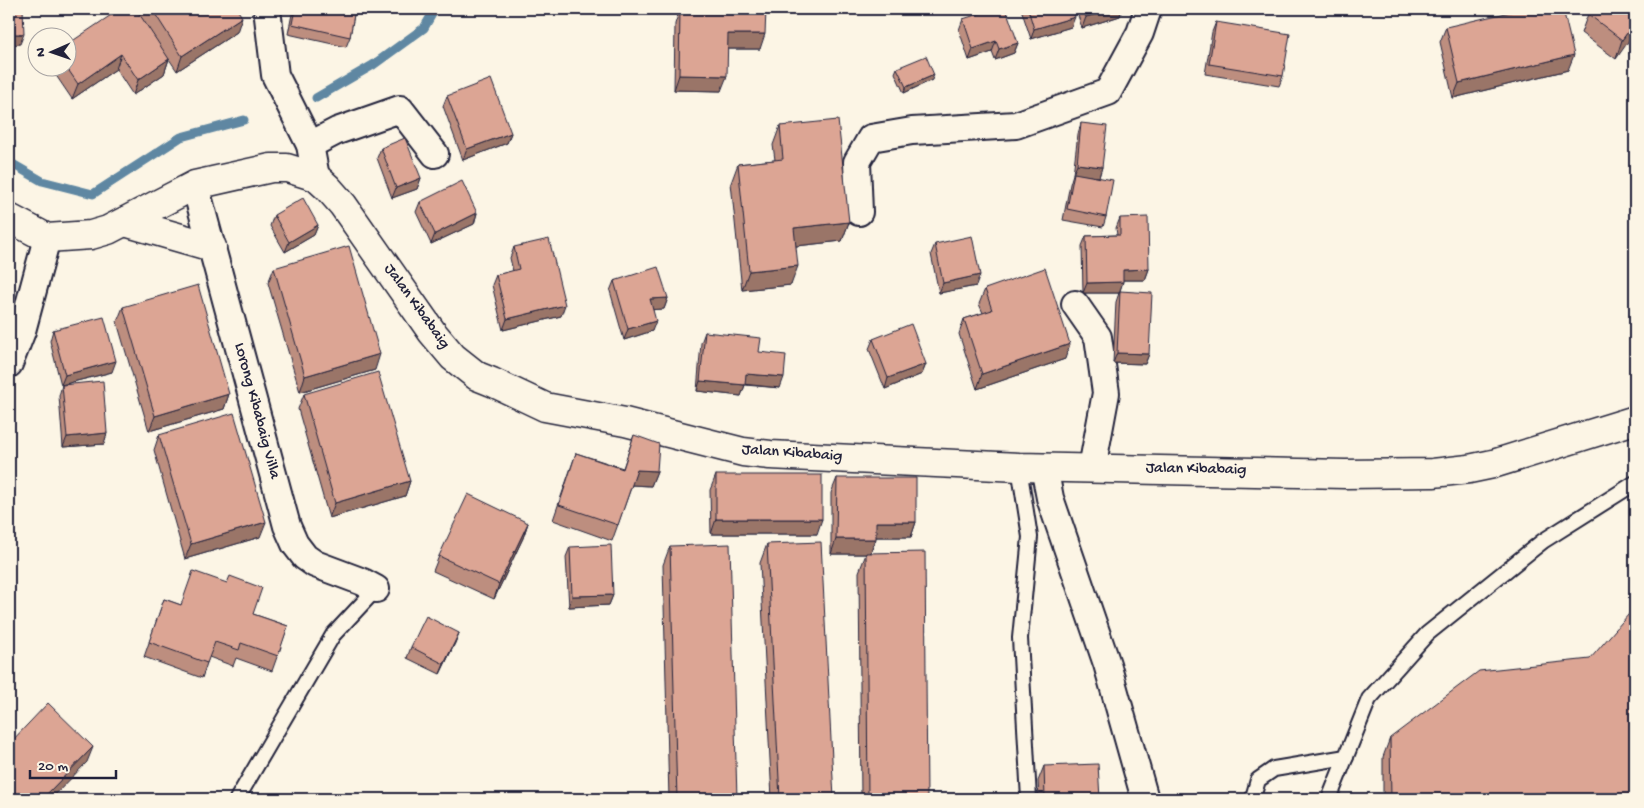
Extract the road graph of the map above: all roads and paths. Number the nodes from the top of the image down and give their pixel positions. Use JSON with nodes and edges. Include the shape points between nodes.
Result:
{"nodes":[{"id":1,"x":268,"y":9,"type":"edge"},
{"id":2,"x":1148,"y":9,"type":"edge"},
{"id":3,"x":310,"y":145,"type":"junction"},
{"id":4,"x":435,"y":154,"type":"dead end"},
{"id":5,"x":316,"y":177,"type":"junction"},
{"id":6,"x":195,"y":186,"type":"junction"},
{"id":7,"x":859,"y":212,"type":"dead end"},
{"id":8,"x":9,"y":218,"type":"edge"},
{"id":9,"x":125,"y":222,"type":"junction"},
{"id":10,"x":48,"y":238,"type":"junction"},
{"id":11,"x":212,"y":247,"type":"junction"},
{"id":12,"x":1075,"y":304,"type":"dead end"},
{"id":13,"x":9,"y":364,"type":"edge"},
{"id":14,"x":1635,"y":420,"type":"edge"},
{"id":15,"x":1031,"y":467,"type":"junction"},
{"id":16,"x":1092,"y":468,"type":"junction"},
{"id":17,"x":1635,"y":483,"type":"edge"},
{"id":18,"x":376,"y":589,"type":"joint"},
{"id":19,"x":1346,"y":757,"type":"junction"},
{"id":20,"x":237,"y":799,"type":"edge"},
{"id":21,"x":1029,"y":799,"type":"edge"},
{"id":22,"x":1144,"y":799,"type":"edge"},
{"id":23,"x":1255,"y":799,"type":"edge"},
{"id":24,"x":1329,"y":799,"type":"edge"}],
"edges":[{"from":1,"to":3,"type":"street","via":[[276,75]]},
{"from":2,"to":7,"type":"street","via":[[1140,33],[1108,92],[1016,125],[912,131],[871,138],[857,162]]},
{"from":3,"to":4,"type":"street","via":[[337,131],[400,109]]},
{"from":3,"to":5,"type":"street"},
{"from":5,"to":6,"type":"street","name":"Jalan Kibabaig","via":[[287,168],[271,168]]},
{"from":5,"to":15,"type":"street","name":"Jalan Kibabaig","via":[[343,205],[453,357],[477,376],[545,407],[625,422],[743,452]]},
{"from":6,"to":9,"type":"street","name":"Jalan Kibabaig"},
{"from":6,"to":11,"type":"street","name":"Lorong Kibabaig Villa"},
{"from":8,"to":10,"type":"street"},
{"from":9,"to":10,"type":"street","name":"Jalan Kibabaig","via":[[91,235]]},
{"from":9,"to":11,"type":"street"},
{"from":10,"to":13,"type":"street","via":[[22,331]]},
{"from":11,"to":18,"type":"street","name":"Lorong Kibabaig Villa","via":[[287,526],[295,544],[315,564]]},
{"from":12,"to":16,"type":"street","via":[[1098,337],[1106,394]]},
{"from":14,"to":16,"type":"street","name":"Jalan Kibabaig","via":[[1493,464],[1433,473]]},
{"from":15,"to":16,"type":"street","name":"Jalan Kibabaig"},
{"from":15,"to":21,"type":"lane","via":[[1030,537],[1020,638]]},
{"from":15,"to":22,"type":"street","via":[[1050,498],[1107,664]]},
{"from":17,"to":19,"type":"lane","via":[[1543,541],[1427,634],[1370,699]]},
{"from":18,"to":20,"type":"lane","via":[[333,636]]},
{"from":19,"to":23,"type":"lane","via":[[1274,769],[1258,780]]},
{"from":19,"to":24,"type":"lane"}]}
